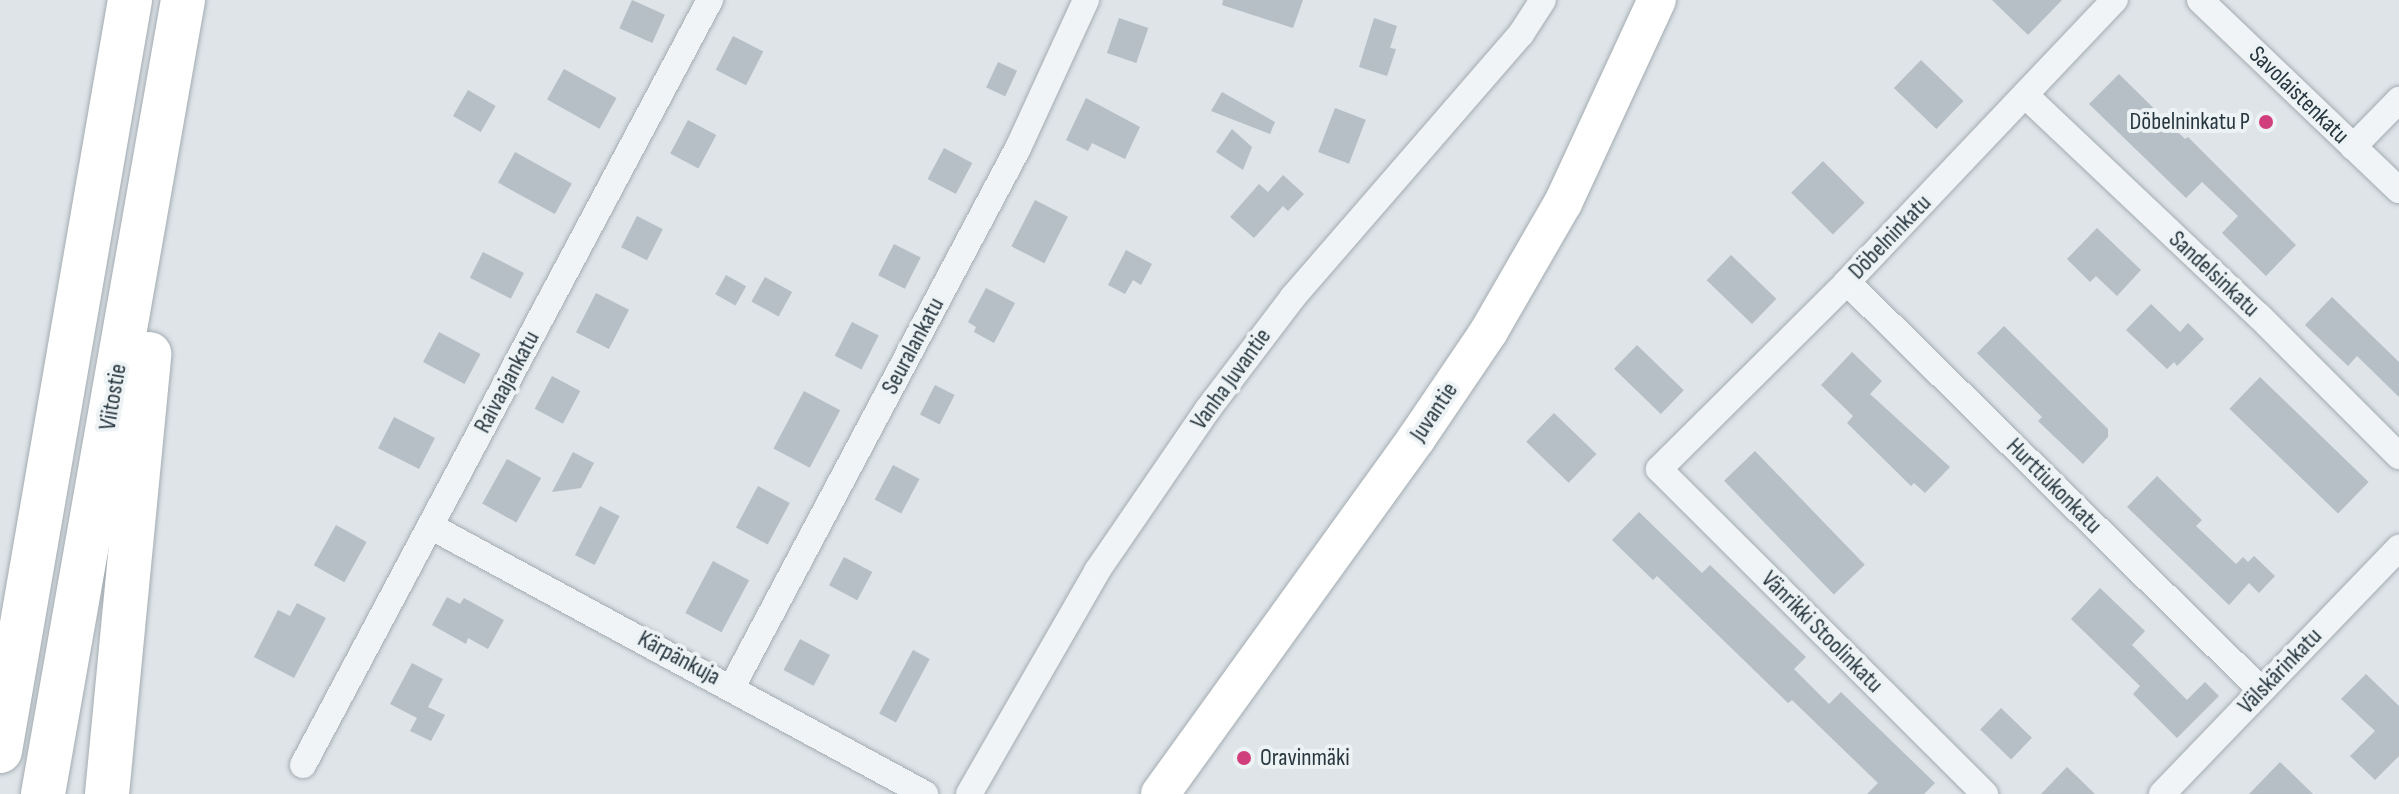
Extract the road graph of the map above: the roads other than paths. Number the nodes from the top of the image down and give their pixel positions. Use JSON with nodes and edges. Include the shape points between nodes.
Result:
{"nodes":[{"id":1,"x":130,"y":0,"type":"edge"},
{"id":2,"x":183,"y":0,"type":"edge"},
{"id":3,"x":710,"y":0,"type":"edge"},
{"id":4,"x":1086,"y":0,"type":"edge"},
{"id":5,"x":1543,"y":0,"type":"edge"},
{"id":6,"x":1657,"y":0,"type":"edge"},
{"id":7,"x":2115,"y":0,"type":"edge"},
{"id":8,"x":2200,"y":0,"type":"edge"},
{"id":9,"x":2025,"y":95,"type":"junction"},
{"id":10,"x":2399,"y":100,"type":"edge"},
{"id":11,"x":2353,"y":147,"type":"junction"},
{"id":12,"x":2399,"y":190,"type":"edge"},
{"id":13,"x":1847,"y":282,"type":"junction"},
{"id":14,"x":2399,"y":456,"type":"edge"},
{"id":15,"x":1659,"y":469,"type":"joint"},
{"id":16,"x":430,"y":526,"type":"junction"},
{"id":17,"x":2399,"y":548,"type":"edge"},
{"id":18,"x":732,"y":687,"type":"junction"},
{"id":19,"x":2261,"y":690,"type":"junction"},
{"id":20,"x":0,"y":751,"type":"edge"},
{"id":21,"x":303,"y":765,"type":"dead end"},
{"id":22,"x":43,"y":794,"type":"edge"},
{"id":23,"x":107,"y":794,"type":"edge"},
{"id":24,"x":925,"y":794,"type":"edge"},
{"id":25,"x":969,"y":794,"type":"edge"},
{"id":26,"x":1160,"y":794,"type":"edge"},
{"id":27,"x":1985,"y":794,"type":"edge"},
{"id":28,"x":2162,"y":794,"type":"edge"}],
"edges":[{"from":1,"to":20,"type":"highway","name":"Viitostie"},
{"from":2,"to":22,"type":"highway","name":"Viitostie"},
{"from":2,"to":23,"type":"highway"},
{"from":3,"to":16,"type":"street","name":"Raivaajankatu"},
{"from":4,"to":18,"type":"street","name":"Seuralankatu","via":[[1018,148]]},
{"from":5,"to":25,"type":"street","name":"Vanha Juvantie","via":[[1521,34],[1293,297],[1208,409],[1097,571]]},
{"from":6,"to":26,"type":"main road","name":"Juvantie","via":[[1563,203],[1489,331]]},
{"from":7,"to":9,"type":"street","name":"Döbelninkatu"},
{"from":8,"to":11,"type":"street","name":"Savolaistenkatu"},
{"from":9,"to":13,"type":"street","name":"Döbelninkatu"},
{"from":9,"to":14,"type":"street","name":"Sandelsinkatu"},
{"from":10,"to":11,"type":"street"},
{"from":11,"to":12,"type":"street","name":"Savolaistenkatu"},
{"from":13,"to":15,"type":"street","name":"Döbelninkatu"},
{"from":13,"to":19,"type":"street","name":"Hurttiukonkatu"},
{"from":15,"to":27,"type":"street","name":"Vänrikki Stoolinkatu"},
{"from":16,"to":18,"type":"street","name":"Kärpänkuja"},
{"from":16,"to":21,"type":"street","name":"Raivaajankatu"},
{"from":17,"to":19,"type":"street","name":"Välskärinkatu"},
{"from":18,"to":24,"type":"street","name":"Kärpänkuja"},
{"from":19,"to":28,"type":"street","name":"Välskärinkatu"}]}
